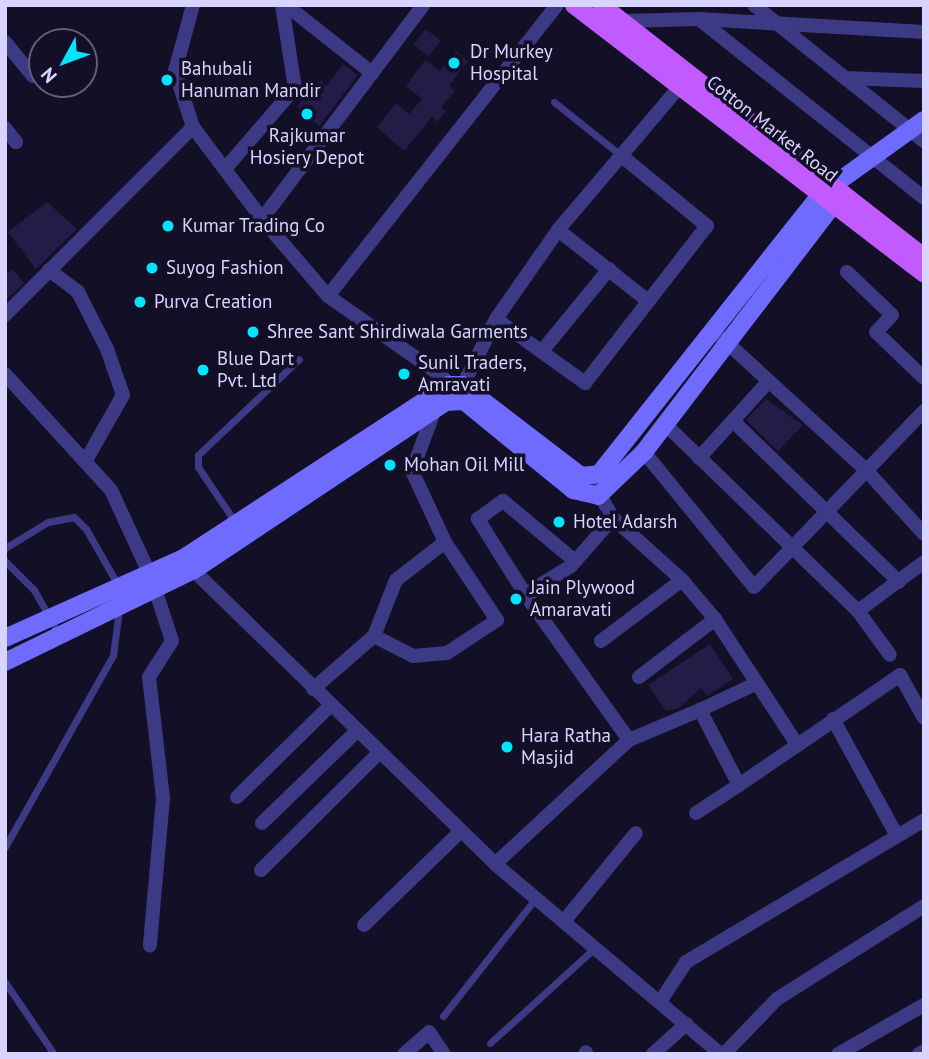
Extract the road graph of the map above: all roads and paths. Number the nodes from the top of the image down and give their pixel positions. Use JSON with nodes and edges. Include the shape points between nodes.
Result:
{"nodes":[{"id":1,"x":193,"y":5,"type":"edge"},
{"id":2,"x":284,"y":5,"type":"edge"},
{"id":3,"x":423,"y":5,"type":"edge"},
{"id":4,"x":557,"y":5,"type":"edge"},
{"id":5,"x":574,"y":5,"type":"edge"},
{"id":6,"x":754,"y":5,"type":"edge"},
{"id":7,"x":597,"y":12,"type":"edge"},
{"id":8,"x":699,"y":19,"type":"junction"},
{"id":9,"x":623,"y":21,"type":"junction"},
{"id":10,"x":776,"y":23,"type":"junction"},
{"id":11,"x":924,"y":32,"type":"edge"},
{"id":12,"x":5,"y":42,"type":"edge"},
{"id":13,"x":28,"y":70,"type":"edge"},
{"id":14,"x":372,"y":73,"type":"junction"},
{"id":15,"x":844,"y":78,"type":"junction"},
{"id":16,"x":686,"y":80,"type":"junction"},
{"id":17,"x":924,"y":81,"type":"edge"},
{"id":18,"x":554,"y":102,"type":"dead end"},
{"id":19,"x":193,"y":127,"type":"junction"},
{"id":20,"x":5,"y":128,"type":"edge"},
{"id":21,"x":919,"y":130,"type":"edge"},
{"id":22,"x":16,"y":142,"type":"dead end"},
{"id":23,"x":871,"y":156,"type":"junction"},
{"id":24,"x":623,"y":157,"type":"junction"},
{"id":25,"x":225,"y":169,"type":"junction"},
{"id":26,"x":836,"y":189,"type":"junction"},
{"id":27,"x":924,"y":198,"type":"edge"},
{"id":28,"x":262,"y":219,"type":"junction"},
{"id":29,"x":558,"y":230,"type":"junction"},
{"id":30,"x":924,"y":257,"type":"edge"},
{"id":31,"x":609,"y":269,"type":"junction"},
{"id":32,"x":49,"y":270,"type":"junction"},
{"id":33,"x":847,"y":272,"type":"dead end"},
{"id":34,"x":924,"y":274,"type":"edge"},
{"id":35,"x":328,"y":296,"type":"junction"},
{"id":36,"x":647,"y":300,"type":"junction"},
{"id":37,"x":5,"y":315,"type":"edge"},
{"id":38,"x":496,"y":320,"type":"junction"},
{"id":39,"x":719,"y":336,"type":"junction"},
{"id":40,"x":542,"y":352,"type":"junction"},
{"id":41,"x":299,"y":359,"type":"dead end"},
{"id":42,"x":5,"y":374,"type":"edge"},
{"id":43,"x":924,"y":378,"type":"edge"},
{"id":44,"x":768,"y":382,"type":"junction"},
{"id":45,"x":447,"y":396,"type":"junction"},
{"id":46,"x":924,"y":411,"type":"edge"},
{"id":47,"x":733,"y":421,"type":"junction"},
{"id":48,"x":665,"y":424,"type":"junction"},
{"id":49,"x":644,"y":452,"type":"junction"},
{"id":50,"x":699,"y":458,"type":"junction"},
{"id":51,"x":85,"y":462,"type":"junction"},
{"id":52,"x":866,"y":470,"type":"junction"},
{"id":53,"x":590,"y":478,"type":"junction"},
{"id":54,"x":598,"y":496,"type":"junction"},
{"id":55,"x":829,"y":510,"type":"junction"},
{"id":56,"x":613,"y":517,"type":"junction"},
{"id":57,"x":240,"y":531,"type":"junction"},
{"id":58,"x":924,"y":534,"type":"edge"},
{"id":59,"x":445,"y":542,"type":"junction"},
{"id":60,"x":5,"y":548,"type":"edge"},
{"id":61,"x":792,"y":552,"type":"junction"},
{"id":62,"x":5,"y":561,"type":"edge"},
{"id":63,"x":575,"y":561,"type":"junction"},
{"id":64,"x":924,"y":562,"type":"edge"},
{"id":65,"x":188,"y":565,"type":"junction"},
{"id":66,"x":682,"y":580,"type":"junction"},
{"id":67,"x":899,"y":582,"type":"junction"},
{"id":68,"x":153,"y":583,"type":"junction"},
{"id":69,"x":524,"y":594,"type":"junction"},
{"id":70,"x":120,"y":599,"type":"junction"},
{"id":71,"x":858,"y":611,"type":"junction"},
{"id":72,"x":51,"y":618,"type":"junction"},
{"id":73,"x":715,"y":619,"type":"junction"},
{"id":74,"x":60,"y":636,"type":"junction"},
{"id":75,"x":374,"y":636,"type":"junction"},
{"id":76,"x":5,"y":638,"type":"edge"},
{"id":77,"x":601,"y":641,"type":"dead end"},
{"id":78,"x":890,"y":655,"type":"dead end"},
{"id":79,"x":5,"y":662,"type":"edge"},
{"id":80,"x":639,"y":677,"type":"dead end"},
{"id":81,"x":757,"y":684,"type":"junction"},
{"id":82,"x":313,"y":689,"type":"junction"},
{"id":83,"x":330,"y":706,"type":"junction"},
{"id":84,"x":700,"y":710,"type":"junction"},
{"id":85,"x":924,"y":718,"type":"edge"},
{"id":86,"x":833,"y":719,"type":"junction"},
{"id":87,"x":357,"y":731,"type":"junction"},
{"id":88,"x":629,"y":740,"type":"junction"},
{"id":89,"x":796,"y":743,"type":"junction"},
{"id":90,"x":379,"y":753,"type":"junction"},
{"id":91,"x":739,"y":785,"type":"junction"},
{"id":92,"x":237,"y":797,"type":"dead end"},
{"id":93,"x":696,"y":813,"type":"dead end"},
{"id":94,"x":924,"y":820,"type":"edge"},
{"id":95,"x":262,"y":823,"type":"dead end"},
{"id":96,"x":461,"y":831,"type":"junction"},
{"id":97,"x":636,"y":833,"type":"dead end"},
{"id":98,"x":896,"y":834,"type":"junction"},
{"id":99,"x":5,"y":847,"type":"edge"},
{"id":100,"x":495,"y":864,"type":"junction"},
{"id":101,"x":261,"y":870,"type":"dead end"},
{"id":102,"x":537,"y":898,"type":"junction"},
{"id":103,"x":924,"y":906,"type":"edge"},
{"id":104,"x":565,"y":920,"type":"junction"},
{"id":105,"x":365,"y":925,"type":"dead end"},
{"id":106,"x":150,"y":945,"type":"dead end"},
{"id":107,"x":596,"y":947,"type":"junction"},
{"id":108,"x":5,"y":982,"type":"edge"},
{"id":109,"x":660,"y":1002,"type":"junction"},
{"id":110,"x":924,"y":1005,"type":"edge"},
{"id":111,"x":443,"y":1016,"type":"dead end"},
{"id":112,"x":686,"y":1024,"type":"junction"},
{"id":113,"x":490,"y":1044,"type":"dead end"},
{"id":114,"x":924,"y":1051,"type":"edge"},
{"id":115,"x":54,"y":1054,"type":"edge"},
{"id":116,"x":404,"y":1054,"type":"edge"},
{"id":117,"x":444,"y":1054,"type":"edge"},
{"id":118,"x":653,"y":1054,"type":"edge"},
{"id":119,"x":722,"y":1054,"type":"edge"},
{"id":120,"x":838,"y":1054,"type":"edge"},
{"id":121,"x":919,"y":1054,"type":"edge"}],
"edges":[{"from":1,"to":19,"type":"street","via":[[175,71]]},
{"from":2,"to":14,"type":"street"},
{"from":2,"to":25,"type":"street","via":[[295,88]]},
{"from":3,"to":14,"type":"street"},
{"from":4,"to":35,"type":"street"},
{"from":5,"to":7,"type":"main road"},
{"from":6,"to":10,"type":"street"},
{"from":7,"to":9,"type":"main road","name":"Cotton Market Road"},
{"from":7,"to":16,"type":"main road","name":"Cotton Market Road"},
{"from":8,"to":9,"type":"street"},
{"from":8,"to":10,"type":"street"},
{"from":8,"to":23,"type":"street"},
{"from":9,"to":16,"type":"main road","name":"Cotton Market Road"},
{"from":10,"to":11,"type":"street"},
{"from":10,"to":15,"type":"street"},
{"from":12,"to":13,"type":"street"},
{"from":14,"to":28,"type":"street"},
{"from":15,"to":17,"type":"street"},
{"from":15,"to":21,"type":"street"},
{"from":16,"to":24,"type":"street"},
{"from":16,"to":26,"type":"main road","name":"Cotton Market Road"},
{"from":18,"to":24,"type":"lane"},
{"from":19,"to":25,"type":"street"},
{"from":19,"to":32,"type":"street"},
{"from":20,"to":22,"type":"street"},
{"from":21,"to":23,"type":"street"},
{"from":23,"to":26,"type":"street"},
{"from":23,"to":27,"type":"street"},
{"from":24,"to":29,"type":"street"},
{"from":24,"to":36,"type":"street","via":[[707,226]]},
{"from":25,"to":28,"type":"street"},
{"from":26,"to":30,"type":"main road","name":"Cotton Market Road"},
{"from":26,"to":34,"type":"main road","name":"Cotton Market Road"},
{"from":26,"to":39,"type":"street"},
{"from":28,"to":35,"type":"street"},
{"from":29,"to":31,"type":"street"},
{"from":29,"to":38,"type":"street"},
{"from":31,"to":36,"type":"street"},
{"from":31,"to":40,"type":"street"},
{"from":32,"to":37,"type":"street"},
{"from":32,"to":51,"type":"street","via":[[78,292],[107,349],[123,395]]},
{"from":33,"to":43,"type":"street","via":[[892,315],[876,332]]},
{"from":35,"to":45,"type":"street"},
{"from":36,"to":40,"type":"street","via":[[585,383]]},
{"from":38,"to":40,"type":"street"},
{"from":38,"to":45,"type":"street"},
{"from":39,"to":44,"type":"street"},
{"from":39,"to":48,"type":"street"},
{"from":39,"to":53,"type":"street","via":[[607,468]]},
{"from":41,"to":57,"type":"lane","via":[[198,455],[198,467]]},
{"from":42,"to":51,"type":"street"},
{"from":44,"to":47,"type":"street"},
{"from":44,"to":52,"type":"street"},
{"from":45,"to":53,"type":"street"},
{"from":45,"to":54,"type":"street","via":[[464,401],[573,490]]},
{"from":45,"to":57,"type":"street"},
{"from":45,"to":59,"type":"street","via":[[412,471]]},
{"from":46,"to":52,"type":"street"},
{"from":47,"to":50,"type":"street"},
{"from":47,"to":55,"type":"street"},
{"from":48,"to":49,"type":"street"},
{"from":48,"to":50,"type":"street"},
{"from":49,"to":54,"type":"street"},
{"from":49,"to":61,"type":"street","via":[[754,587]]},
{"from":50,"to":61,"type":"street"},
{"from":51,"to":68,"type":"street","via":[[111,490]]},
{"from":52,"to":55,"type":"street"},
{"from":52,"to":58,"type":"street"},
{"from":53,"to":54,"type":"street"},
{"from":54,"to":56,"type":"street"},
{"from":55,"to":61,"type":"street"},
{"from":55,"to":67,"type":"street"},
{"from":56,"to":63,"type":"street"},
{"from":56,"to":66,"type":"street"},
{"from":57,"to":65,"type":"street"},
{"from":59,"to":75,"type":"street","via":[[396,580]]},
{"from":59,"to":75,"type":"street","via":[[497,620],[447,653],[413,656]]},
{"from":60,"to":70,"type":"lane","via":[[48,522],[74,517],[86,529]]},
{"from":61,"to":71,"type":"street"},
{"from":62,"to":72,"type":"lane","via":[[34,590]]},
{"from":63,"to":69,"type":"street"},
{"from":63,"to":69,"type":"street","via":[[508,503],[498,502],[480,515],[478,524]]},
{"from":64,"to":67,"type":"street"},
{"from":65,"to":68,"type":"street"},
{"from":65,"to":82,"type":"street"},
{"from":66,"to":73,"type":"street"},
{"from":66,"to":77,"type":"street"},
{"from":67,"to":71,"type":"street"},
{"from":68,"to":70,"type":"street"},
{"from":68,"to":106,"type":"street","via":[[172,641],[149,677],[163,798]]},
{"from":69,"to":88,"type":"street"},
{"from":70,"to":72,"type":"street"},
{"from":70,"to":74,"type":"street"},
{"from":70,"to":99,"type":"lane","via":[[113,655]]},
{"from":71,"to":78,"type":"street"},
{"from":72,"to":74,"type":"lane"},
{"from":72,"to":76,"type":"street"},
{"from":73,"to":80,"type":"street"},
{"from":73,"to":81,"type":"street"},
{"from":74,"to":79,"type":"street"},
{"from":75,"to":82,"type":"street"},
{"from":81,"to":84,"type":"street"},
{"from":81,"to":89,"type":"street"},
{"from":82,"to":83,"type":"street"},
{"from":83,"to":87,"type":"street"},
{"from":83,"to":92,"type":"street"},
{"from":84,"to":88,"type":"street"},
{"from":84,"to":91,"type":"street"},
{"from":85,"to":86,"type":"street","via":[[900,675]]},
{"from":86,"to":89,"type":"street"},
{"from":86,"to":98,"type":"street"},
{"from":87,"to":90,"type":"street"},
{"from":87,"to":95,"type":"street"},
{"from":88,"to":100,"type":"street"},
{"from":89,"to":91,"type":"street"},
{"from":90,"to":96,"type":"street"},
{"from":90,"to":101,"type":"street"},
{"from":91,"to":93,"type":"street"},
{"from":94,"to":98,"type":"street"},
{"from":96,"to":100,"type":"street"},
{"from":96,"to":105,"type":"street"},
{"from":97,"to":104,"type":"street"},
{"from":98,"to":109,"type":"street","via":[[687,962]]},
{"from":100,"to":102,"type":"street"},
{"from":102,"to":104,"type":"street"},
{"from":102,"to":111,"type":"lane"},
{"from":103,"to":119,"type":"street","via":[[777,999]]},
{"from":104,"to":107,"type":"street"},
{"from":107,"to":109,"type":"street"},
{"from":107,"to":113,"type":"lane"},
{"from":108,"to":115,"type":"lane"},
{"from":109,"to":112,"type":"street"},
{"from":110,"to":120,"type":"street"},
{"from":112,"to":118,"type":"street"},
{"from":112,"to":119,"type":"street"},
{"from":114,"to":121,"type":"street"},
{"from":116,"to":117,"type":"street","via":[[429,1032]]}]}
